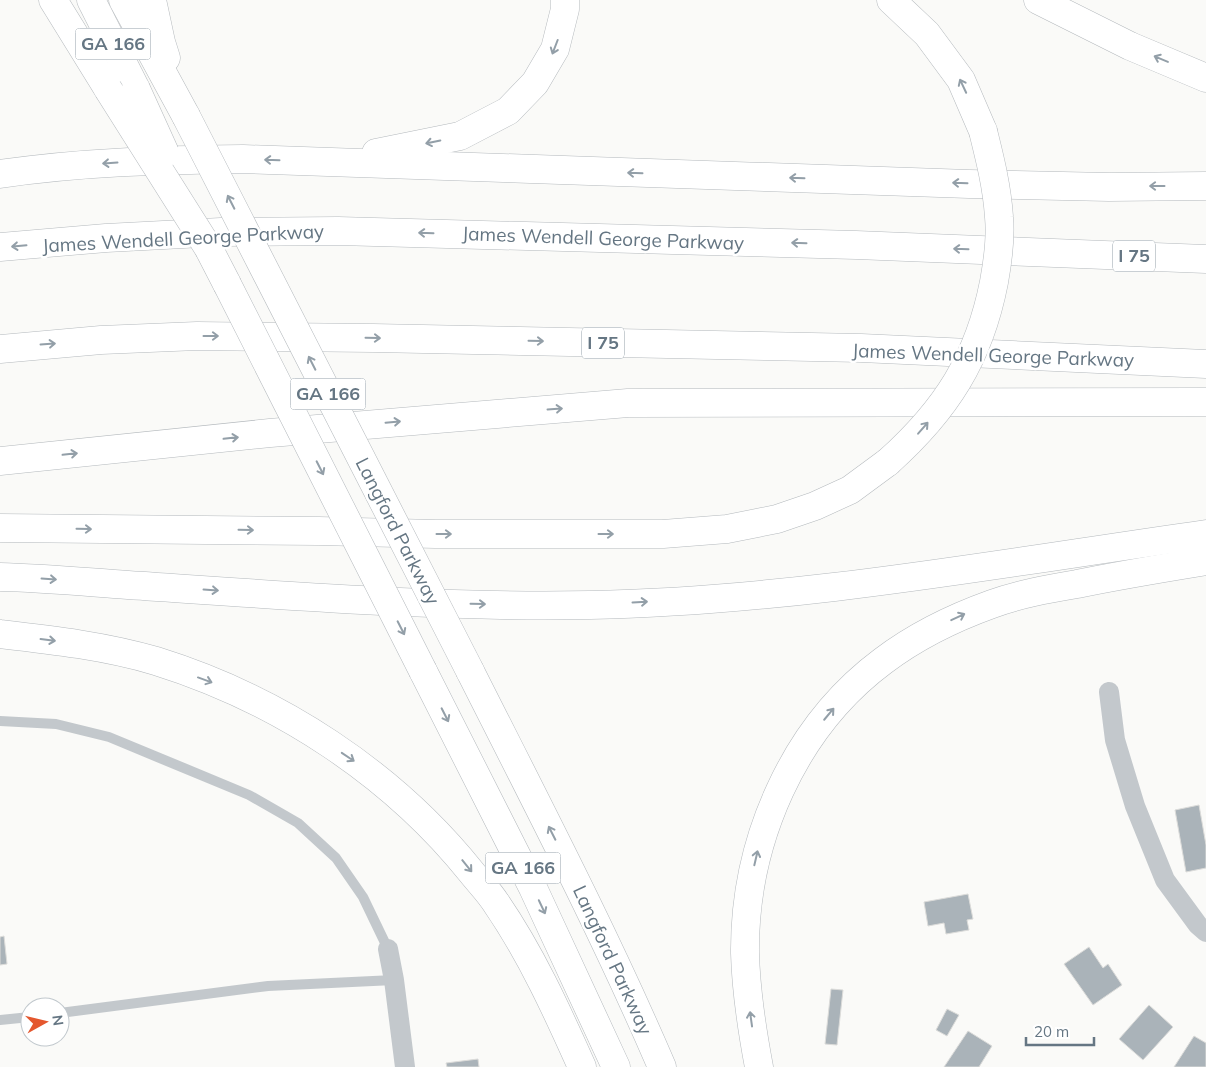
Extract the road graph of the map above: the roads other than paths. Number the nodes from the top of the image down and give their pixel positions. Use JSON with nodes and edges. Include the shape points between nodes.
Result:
{"nodes":[{"id":1,"x":53,"y":0,"type":"edge"},
{"id":2,"x":91,"y":0,"type":"edge"},
{"id":3,"x":123,"y":0,"type":"edge"},
{"id":4,"x":152,"y":0,"type":"edge"},
{"id":5,"x":565,"y":0,"type":"edge"},
{"id":6,"x":891,"y":0,"type":"edge"},
{"id":7,"x":1038,"y":0,"type":"edge"},
{"id":8,"x":1206,"y":78,"type":"edge"},
{"id":9,"x":172,"y":86,"type":"junction"},
{"id":10,"x":321,"y":162,"type":"junction"},
{"id":11,"x":0,"y":166,"type":"edge"},
{"id":12,"x":44,"y":167,"type":"junction"},
{"id":13,"x":0,"y":174,"type":"edge"},
{"id":14,"x":1206,"y":186,"type":"edge"},
{"id":15,"x":0,"y":247,"type":"edge"},
{"id":16,"x":209,"y":249,"type":"junction"},
{"id":17,"x":1206,"y":259,"type":"edge"},
{"id":18,"x":0,"y":349,"type":"edge"},
{"id":19,"x":1206,"y":364,"type":"edge"},
{"id":20,"x":1206,"y":402,"type":"edge"},
{"id":21,"x":0,"y":461,"type":"edge"},
{"id":22,"x":0,"y":528,"type":"edge"},
{"id":23,"x":1206,"y":534,"type":"edge"},
{"id":24,"x":1206,"y":560,"type":"edge"},
{"id":25,"x":0,"y":577,"type":"edge"},
{"id":26,"x":0,"y":634,"type":"edge"},
{"id":27,"x":1109,"y":692,"type":"dead end"},
{"id":28,"x":0,"y":721,"type":"edge"},
{"id":29,"x":1206,"y":932,"type":"edge"},
{"id":30,"x":388,"y":949,"type":"joint"},
{"id":31,"x":394,"y":980,"type":"junction"},
{"id":32,"x":70,"y":1012,"type":"edge"},
{"id":33,"x":20,"y":1017,"type":"edge"},
{"id":34,"x":0,"y":1020,"type":"edge"},
{"id":35,"x":405,"y":1067,"type":"edge"},
{"id":36,"x":582,"y":1067,"type":"edge"},
{"id":37,"x":616,"y":1067,"type":"edge"},
{"id":38,"x":662,"y":1067,"type":"edge"},
{"id":39,"x":759,"y":1067,"type":"edge"}],
"edges":[{"from":1,"to":16,"type":"highway","bridge":true},
{"from":2,"to":16,"type":"highway","number":"GA 166","bridge":true,"via":[[136,89]]},
{"from":3,"to":9,"type":"highway","number":"GA 166"},
{"from":4,"to":9,"type":"highway"},
{"from":5,"to":10,"type":"highway","one_way":true,"via":[[555,49],[536,83],[508,111],[460,136],[399,150]]},
{"from":22,"to":6,"type":"highway","one_way":true,"bridge":true,"via":[[663,534],[727,529],[777,519],[850,490],[912,440],[952,391],[970,361],[982,329],[998,258],[1000,219],[996,182],[983,131],[961,80],[928,34]]},
{"from":8,"to":7,"type":"highway","one_way":true,"via":[[1130,46]]},
{"from":38,"to":9,"type":"highway","name":"Langford Parkway","number":"GA 166","one_way":true,"bridge":true,"via":[[580,888]]},
{"from":10,"to":12,"type":"highway","one_way":true,"via":[[224,159]]},
{"from":14,"to":10,"type":"highway","one_way":true,"via":[[969,184]]},
{"from":11,"to":12,"type":"highway"},
{"from":12,"to":13,"type":"highway"},
{"from":17,"to":15,"type":"highway","name":"James Wendell George Parkway","number":"I 75","one_way":true,"via":[[856,245],[338,231],[221,232]]},
{"from":16,"to":37,"type":"highway","number":"GA 166","one_way":true,"bridge":true,"via":[[533,888]]},
{"from":18,"to":19,"type":"highway","name":"James Wendell George Parkway","number":"I 75","one_way":true,"via":[[197,336],[373,338],[861,348]]},
{"from":21,"to":20,"type":"highway","one_way":true,"via":[[628,404]]},
{"from":25,"to":23,"type":"highway","one_way":true,"via":[[343,598],[590,605],[740,597],[836,587]]},
{"from":39,"to":24,"type":"highway","one_way":true,"via":[[745,953],[756,856],[785,779],[829,714],[883,662],[921,636],[967,613],[1032,593]]},
{"from":26,"to":36,"type":"highway","one_way":true,"via":[[79,643],[155,661],[229,688],[299,724],[365,768],[421,817],[457,854],[496,902],[532,963]]},
{"from":27,"to":29,"type":"street","via":[[1115,740],[1135,806],[1165,880],[1198,926]]},
{"from":28,"to":30,"type":"lane","via":[[56,724],[109,738],[250,795],[298,822],[336,858],[363,897]]},
{"from":30,"to":31,"type":"street"},
{"from":31,"to":32,"type":"lane","via":[[268,986]]},
{"from":31,"to":35,"type":"street"},
{"from":33,"to":34,"type":"lane"}]}
